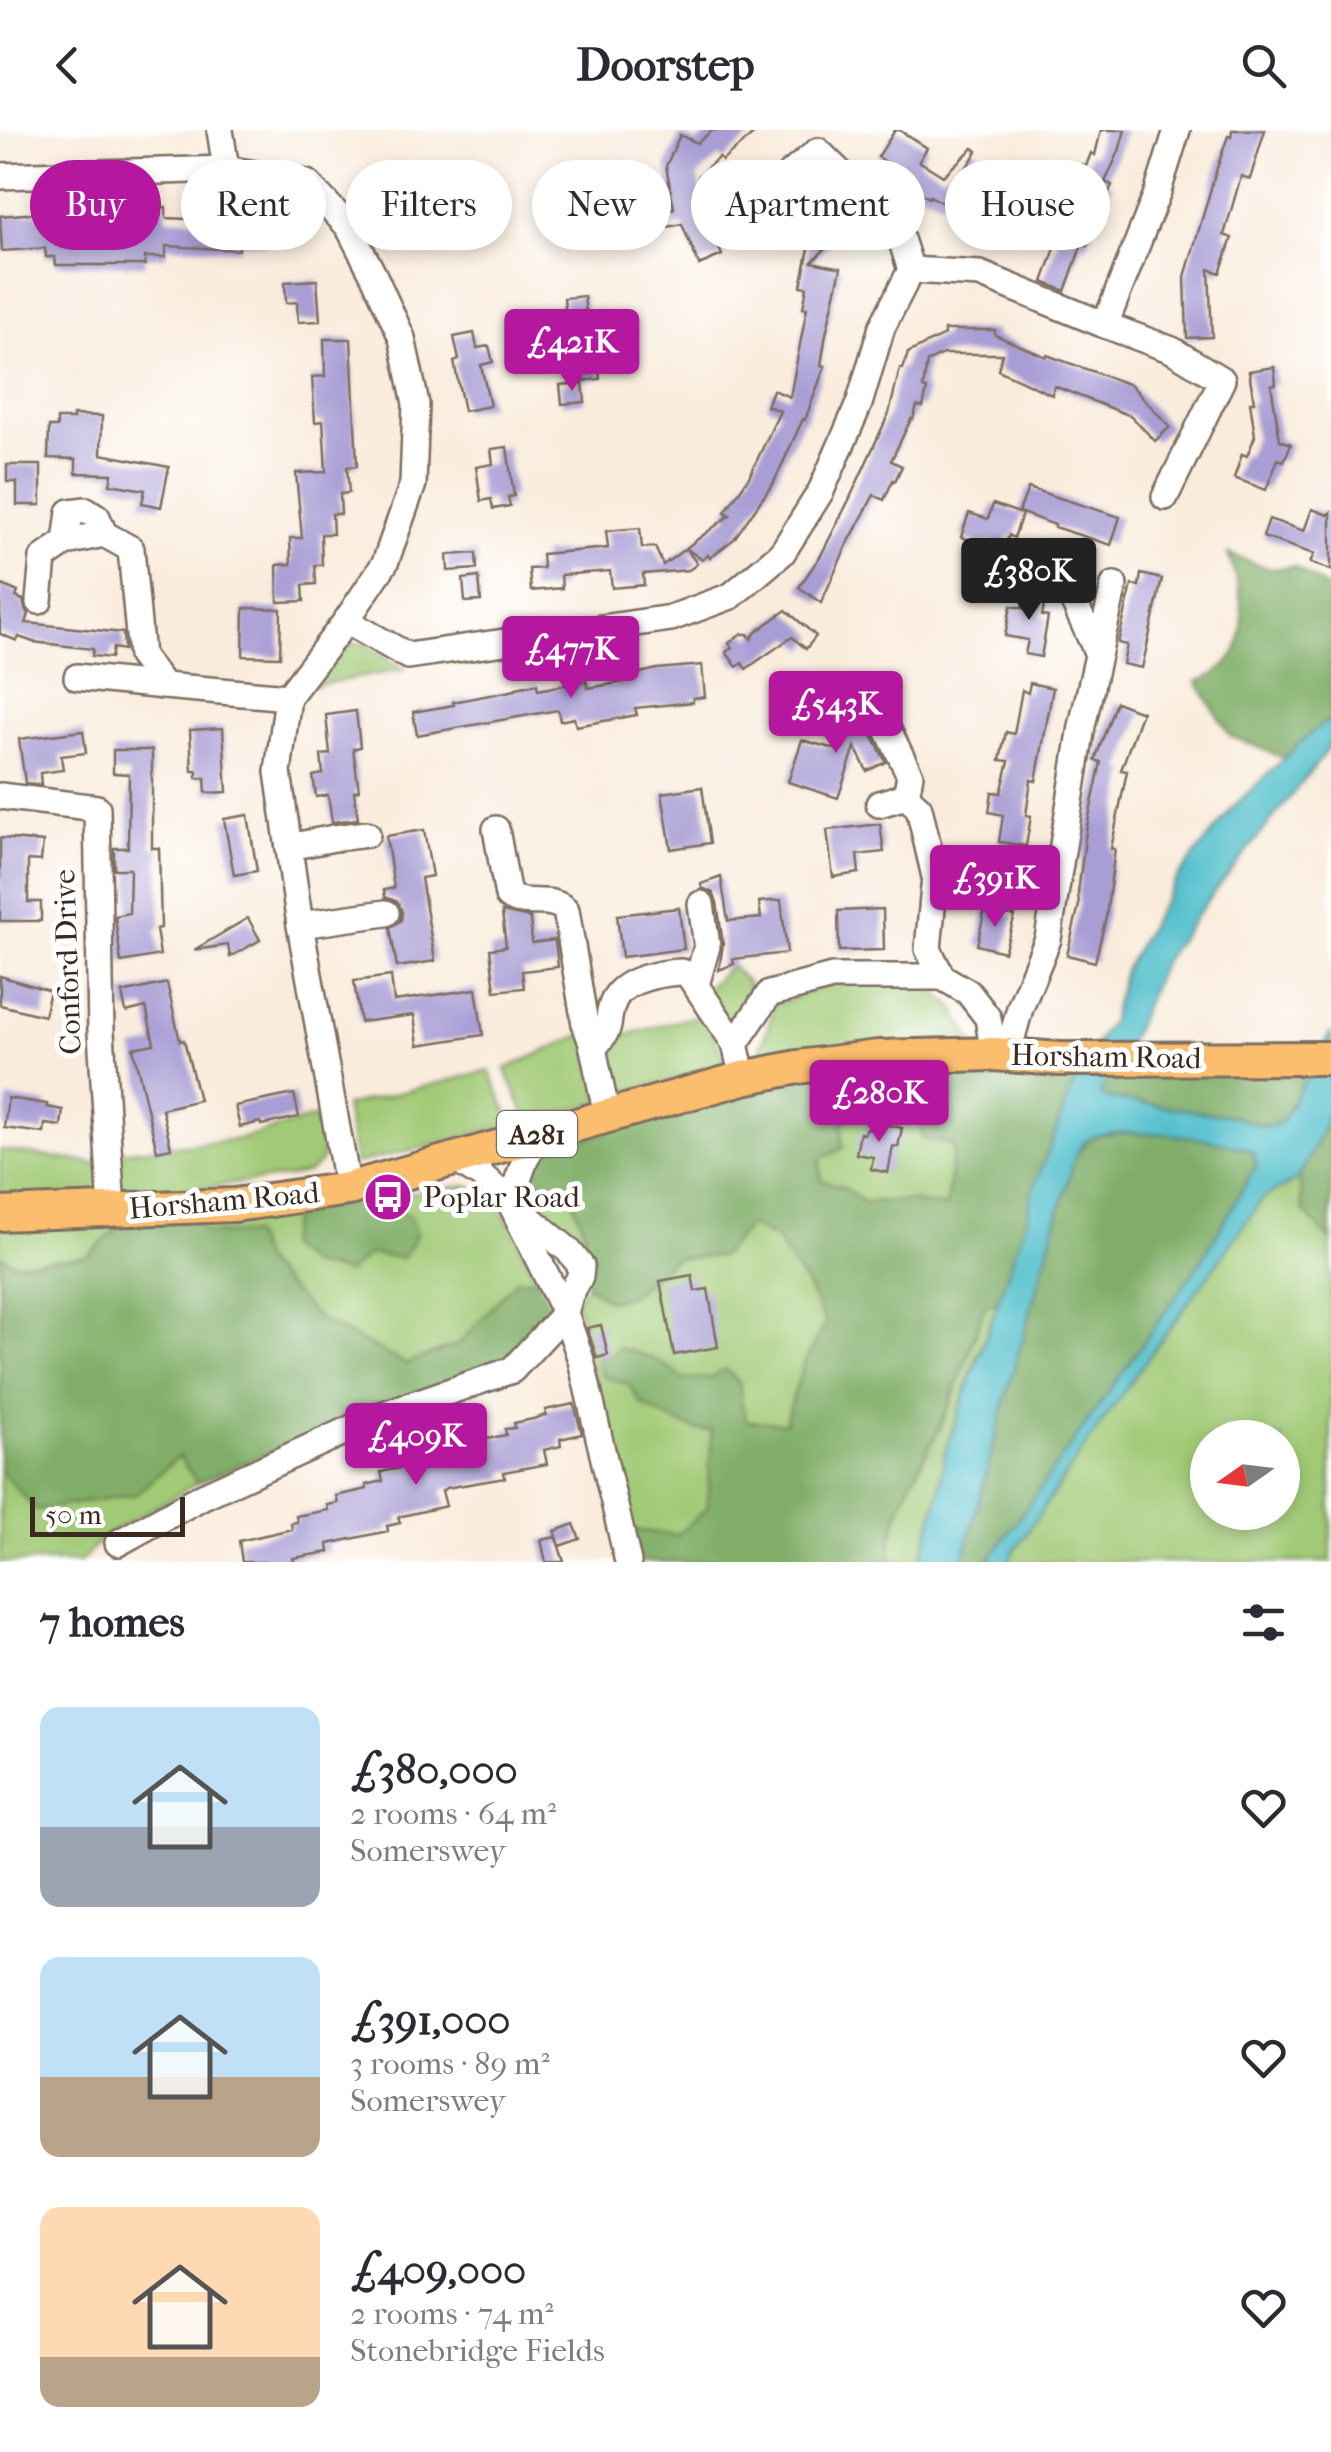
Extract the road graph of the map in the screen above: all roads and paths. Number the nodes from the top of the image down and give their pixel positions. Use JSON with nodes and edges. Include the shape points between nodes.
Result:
{"nodes":[{"id":1,"x":220,"y":130,"type":"edge"},
{"id":2,"x":1178,"y":130,"type":"edge"},
{"id":3,"x":225,"y":160,"type":"edge"},
{"id":4,"x":807,"y":160,"type":"edge"},
{"id":5,"x":827,"y":160,"type":"edge"},
{"id":6,"x":181,"y":170,"type":"edge"},
{"id":7,"x":0,"y":176,"type":"edge"},
{"id":8,"x":326,"y":203,"type":"edge"},
{"id":9,"x":905,"y":250,"type":"edge"},
{"id":10,"x":912,"y":270,"type":"junction"},
{"id":11,"x":1105,"y":325,"type":"junction"},
{"id":12,"x":1165,"y":496,"type":"dead end"},
{"id":13,"x":1008,"y":559,"type":"dead end"},
{"id":14,"x":1114,"y":585,"type":"dead end"},
{"id":15,"x":38,"y":601,"type":"dead end"},
{"id":16,"x":346,"y":621,"type":"junction"},
{"id":17,"x":1098,"y":654,"type":"junction"},
{"id":18,"x":77,"y":677,"type":"dead end"},
{"id":19,"x":164,"y":686,"type":"junction"},
{"id":20,"x":288,"y":697,"type":"junction"},
{"id":21,"x":887,"y":728,"type":"dead end"},
{"id":22,"x":0,"y":796,"type":"edge"},
{"id":23,"x":906,"y":796,"type":"junction"},
{"id":24,"x":879,"y":804,"type":"dead end"},
{"id":25,"x":496,"y":828,"type":"dead end"},
{"id":26,"x":368,"y":834,"type":"dead end"},
{"id":27,"x":289,"y":847,"type":"junction"},
{"id":28,"x":701,"y":904,"type":"dead end"},
{"id":29,"x":386,"y":914,"type":"dead end"},
{"id":30,"x":300,"y":925,"type":"junction"},
{"id":31,"x":942,"y":977,"type":"junction"},
{"id":32,"x":696,"y":984,"type":"junction"},
{"id":33,"x":735,"y":1044,"type":"junction"},
{"id":34,"x":593,"y":1048,"type":"junction"},
{"id":35,"x":1000,"y":1055,"type":"junction"},
{"id":36,"x":1331,"y":1058,"type":"edge"},
{"id":37,"x":743,"y":1078,"type":"junction"},
{"id":38,"x":607,"y":1116,"type":"junction"},
{"id":39,"x":538,"y":1134,"type":"junction"},
{"id":40,"x":456,"y":1160,"type":"junction"},
{"id":41,"x":348,"y":1189,"type":"junction"},
{"id":42,"x":510,"y":1202,"type":"junction"},
{"id":43,"x":112,"y":1211,"type":"junction"},
{"id":44,"x":0,"y":1214,"type":"edge"},
{"id":45,"x":565,"y":1313,"type":"junction"},
{"id":46,"x":118,"y":1543,"type":"dead end"},
{"id":47,"x":628,"y":1562,"type":"edge"}],
"edges":[{"from":1,"to":3,"type":"street"},
{"from":2,"to":11,"type":"street"},
{"from":4,"to":5,"type":"street","via":[[818,151]]},
{"from":6,"to":7,"type":"street"},
{"from":8,"to":16,"type":"street","via":[[348,226],[402,338],[416,404],[413,484],[385,563]]},
{"from":9,"to":10,"type":"street"},
{"from":10,"to":11,"type":"street","via":[[980,274]]},
{"from":10,"to":16,"type":"street","via":[[882,328],[859,404],[821,491],[782,553],[731,596],[671,618],[408,656]]},
{"from":11,"to":12,"type":"street","via":[[1172,350],[1222,380]]},
{"from":13,"to":17,"type":"street","via":[[1068,589]]},
{"from":14,"to":17,"type":"street"},
{"from":15,"to":19,"type":"street","via":[[43,558],[66,542],[104,534],[131,549],[141,656]]},
{"from":16,"to":20,"type":"street"},
{"from":17,"to":35,"type":"street","via":[[1048,939]]},
{"from":18,"to":19,"type":"street"},
{"from":19,"to":20,"type":"street"},
{"from":20,"to":27,"type":"street","via":[[278,772]]},
{"from":21,"to":23,"type":"street","via":[[910,774]]},
{"from":22,"to":43,"type":"street","name":"Conford Drive","via":[[96,808]]},
{"from":23,"to":24,"type":"street"},
{"from":23,"to":31,"type":"street","via":[[918,808],[935,877],[928,950]]},
{"from":25,"to":34,"type":"street","via":[[508,896],[566,910]]},
{"from":26,"to":27,"type":"street"},
{"from":27,"to":30,"type":"street"},
{"from":28,"to":32,"type":"street","via":[[708,946]]},
{"from":29,"to":30,"type":"street"},
{"from":30,"to":41,"type":"street"},
{"from":31,"to":33,"type":"street","via":[[832,977],[769,994]]},
{"from":31,"to":35,"type":"street","via":[[968,992],[988,1018]]},
{"from":32,"to":33,"type":"street"},
{"from":32,"to":34,"type":"street","via":[[681,972],[630,983],[616,996],[606,1035]]},
{"from":33,"to":37,"type":"street"},
{"from":34,"to":38,"type":"street"},
{"from":35,"to":36,"type":"main road","name":"Horsham Road","number":"A281"},
{"from":35,"to":37,"type":"main road","name":"Horsham Road","number":"A281","via":[[878,1057]]},
{"from":37,"to":38,"type":"main road","name":"Horsham Road","number":"A281"},
{"from":38,"to":39,"type":"main road","name":"Horsham Road","number":"A281"},
{"from":39,"to":40,"type":"main road","name":"Horsham Road","number":"A281"},
{"from":39,"to":42,"type":"street"},
{"from":40,"to":41,"type":"main road","name":"Horsham Road","number":"A281"},
{"from":40,"to":42,"type":"street"},
{"from":41,"to":43,"type":"main road","name":"Horsham Road","number":"A281","via":[[234,1205]]},
{"from":42,"to":45,"type":"street"},
{"from":43,"to":44,"type":"main road","name":"Horsham Road","number":"A281"},
{"from":45,"to":46,"type":"street","via":[[512,1370],[381,1416]]},
{"from":45,"to":47,"type":"street"}]}
